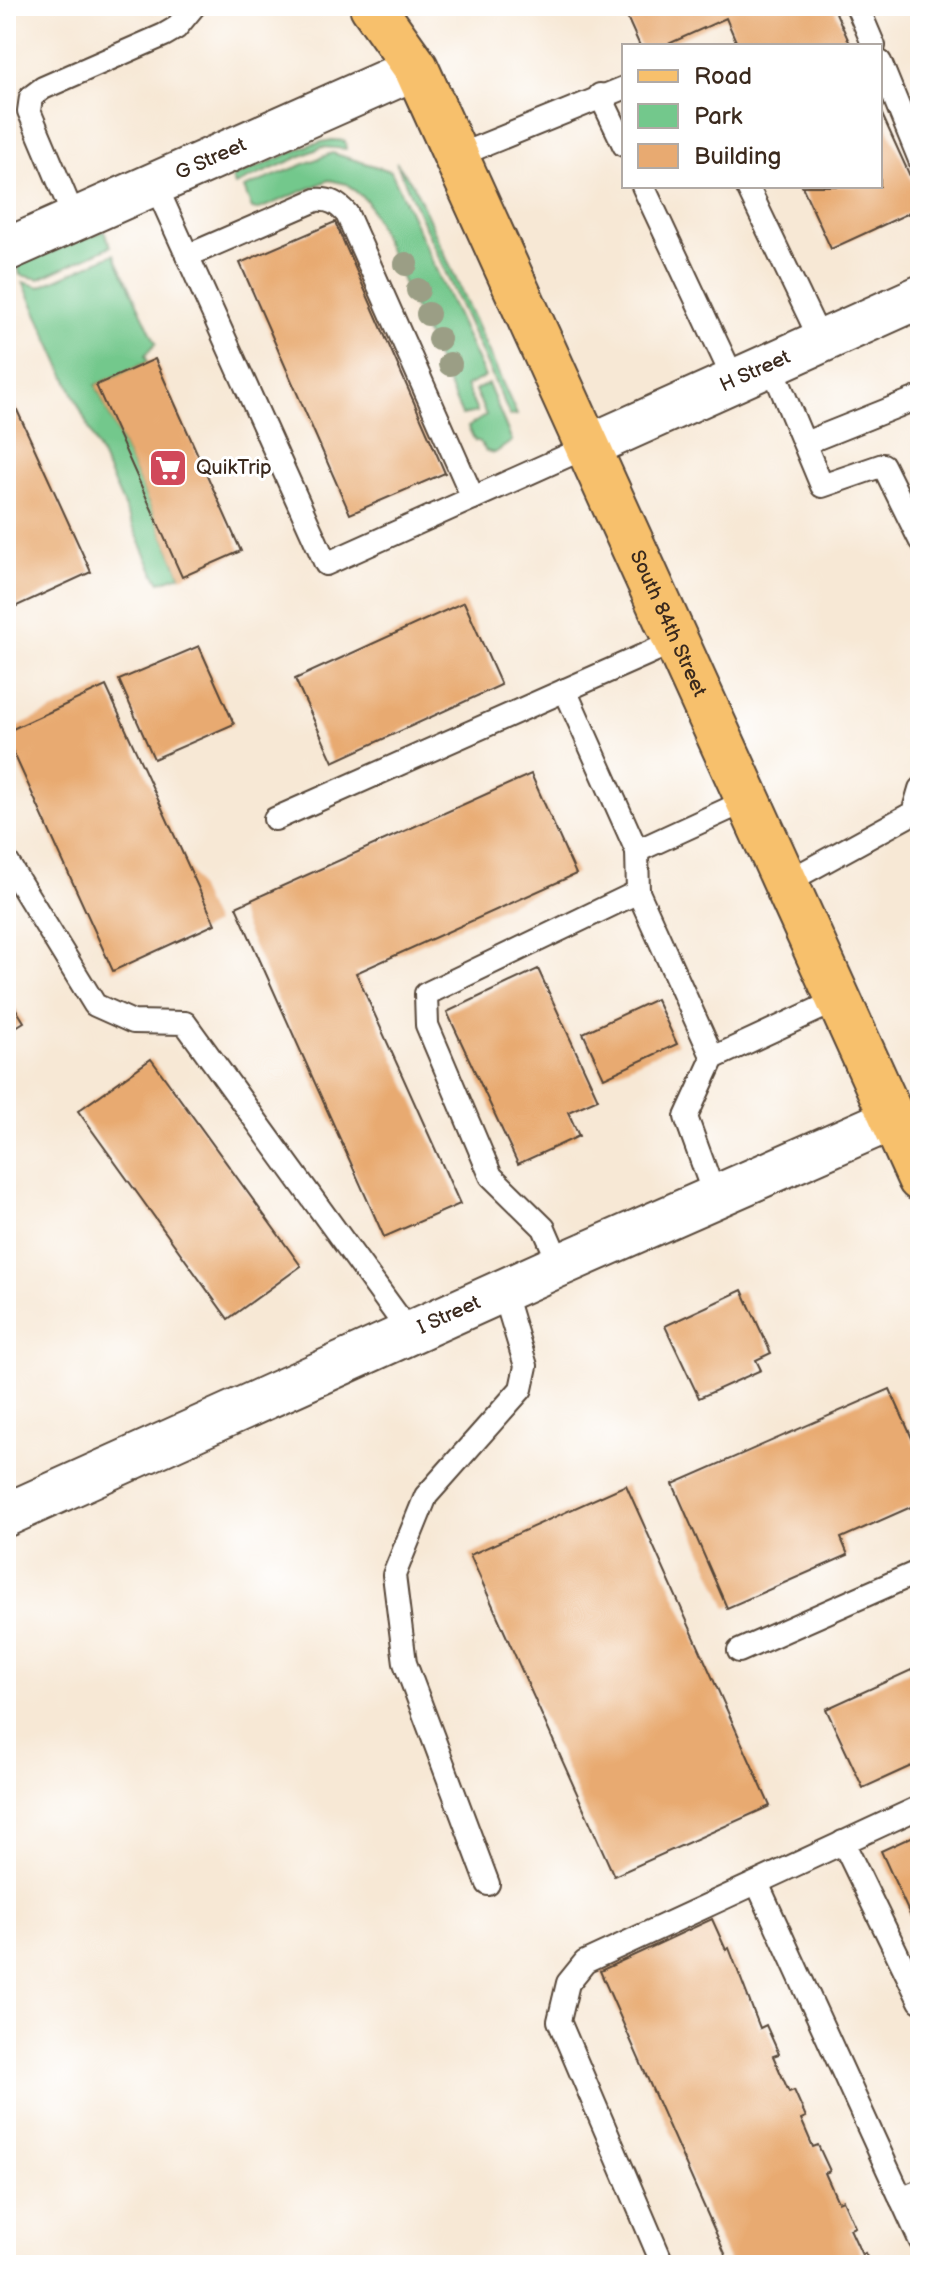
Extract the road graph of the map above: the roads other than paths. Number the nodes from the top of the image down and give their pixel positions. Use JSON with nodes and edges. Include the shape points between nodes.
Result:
{"nodes":[{"id":1,"x":194,"y":6,"type":"edge"},
{"id":2,"x":372,"y":6,"type":"edge"},
{"id":3,"x":404,"y":6,"type":"edge"},
{"id":4,"x":857,"y":6,"type":"edge"},
{"id":5,"x":873,"y":44,"type":"edge"},
{"id":6,"x":882,"y":67,"type":"edge"},
{"id":7,"x":416,"y":68,"type":"junction"},
{"id":8,"x":622,"y":89,"type":"edge"},
{"id":9,"x":600,"y":95,"type":"junction"},
{"id":10,"x":622,"y":141,"type":"edge"},
{"id":11,"x":457,"y":156,"type":"junction"},
{"id":12,"x":920,"y":160,"type":"edge"},
{"id":13,"x":155,"y":184,"type":"junction"},
{"id":14,"x":644,"y":188,"type":"edge"},
{"id":15,"x":748,"y":188,"type":"edge"},
{"id":16,"x":75,"y":220,"type":"junction"},
{"id":17,"x":6,"y":250,"type":"edge"},
{"id":18,"x":187,"y":256,"type":"junction"},
{"id":19,"x":920,"y":297,"type":"edge"},
{"id":20,"x":821,"y":341,"type":"junction"},
{"id":21,"x":752,"y":372,"type":"junction"},
{"id":22,"x":920,"y":397,"type":"edge"},
{"id":23,"x":805,"y":443,"type":"junction"},
{"id":24,"x":589,"y":446,"type":"junction"},
{"id":25,"x":473,"y":498,"type":"junction"},
{"id":26,"x":920,"y":540,"type":"edge"},
{"id":27,"x":676,"y":641,"type":"junction"},
{"id":28,"x":565,"y":690,"type":"junction"},
{"id":29,"x":920,"y":789,"type":"edge"},
{"id":30,"x":748,"y":800,"type":"junction"},
{"id":31,"x":275,"y":819,"type":"dead end"},
{"id":32,"x":637,"y":851,"type":"junction"},
{"id":33,"x":6,"y":860,"type":"edge"},
{"id":34,"x":785,"y":883,"type":"junction"},
{"id":35,"x":638,"y":892,"type":"junction"},
{"id":36,"x":838,"y":1000,"type":"junction"},
{"id":37,"x":713,"y":1058,"type":"junction"},
{"id":38,"x":892,"y":1119,"type":"junction"},
{"id":39,"x":918,"y":1171,"type":"edge"},
{"id":40,"x":715,"y":1197,"type":"junction"},
{"id":41,"x":560,"y":1265,"type":"junction"},
{"id":42,"x":503,"y":1290,"type":"junction"},
{"id":43,"x":410,"y":1333,"type":"junction"},
{"id":44,"x":6,"y":1515,"type":"edge"},
{"id":45,"x":920,"y":1571,"type":"edge"},
{"id":46,"x":739,"y":1651,"type":"dead end"},
{"id":47,"x":920,"y":1807,"type":"edge"},
{"id":48,"x":843,"y":1842,"type":"junction"},
{"id":49,"x":757,"y":1883,"type":"junction"},
{"id":50,"x":488,"y":1884,"type":"dead end"},
{"id":51,"x":920,"y":2001,"type":"edge"},
{"id":52,"x":911,"y":2195,"type":"edge"},
{"id":53,"x":920,"y":2240,"type":"edge"},
{"id":54,"x":663,"y":2265,"type":"edge"}],
"edges":[{"from":1,"to":16,"type":"lane","via":[[164,35],[31,97],[34,126]]},
{"from":2,"to":7,"type":"main road","name":"South 84th Street"},
{"from":3,"to":7,"type":"main road","name":"South 84th Street"},
{"from":4,"to":5,"type":"lane"},
{"from":6,"to":12,"type":"lane"},
{"from":7,"to":11,"type":"main road","name":"South 84th Street"},
{"from":7,"to":13,"type":"street","name":"G Street"},
{"from":8,"to":9,"type":"lane"},
{"from":9,"to":10,"type":"lane"},
{"from":9,"to":11,"type":"lane"},
{"from":11,"to":24,"type":"main road","name":"South 84th Street"},
{"from":13,"to":16,"type":"street","name":"G Street"},
{"from":13,"to":18,"type":"lane"},
{"from":14,"to":21,"type":"lane"},
{"from":15,"to":20,"type":"lane"},
{"from":16,"to":17,"type":"street","name":"G Street"},
{"from":18,"to":25,"type":"lane","via":[[316,200],[339,205]]},
{"from":18,"to":25,"type":"lane","via":[[326,564]]},
{"from":19,"to":20,"type":"street","name":"H Street"},
{"from":20,"to":21,"type":"street","name":"H Street"},
{"from":21,"to":23,"type":"lane"},
{"from":21,"to":24,"type":"street","name":"H Street"},
{"from":22,"to":23,"type":"lane"},
{"from":23,"to":26,"type":"lane","via":[[822,486],[883,465]]},
{"from":24,"to":25,"type":"lane"},
{"from":24,"to":27,"type":"main road","name":"South 84th Street"},
{"from":27,"to":28,"type":"lane"},
{"from":27,"to":30,"type":"main road","name":"South 84th Street"},
{"from":28,"to":31,"type":"lane"},
{"from":28,"to":32,"type":"lane"},
{"from":29,"to":34,"type":"lane","via":[[913,813]]},
{"from":30,"to":32,"type":"lane"},
{"from":30,"to":34,"type":"main road","name":"South 84th Street"},
{"from":32,"to":35,"type":"lane"},
{"from":33,"to":43,"type":"lane","via":[[95,1005],[133,1022],[185,1023]]},
{"from":34,"to":36,"type":"main road","name":"South 84th Street"},
{"from":35,"to":37,"type":"lane"},
{"from":35,"to":41,"type":"lane","via":[[426,994],[427,1025],[491,1176],[544,1228]]},
{"from":36,"to":37,"type":"lane"},
{"from":36,"to":38,"type":"main road","name":"South 84th Street"},
{"from":37,"to":40,"type":"lane","via":[[686,1117]]},
{"from":38,"to":39,"type":"main road","name":"South 84th Street"},
{"from":38,"to":40,"type":"street","name":"I Street"},
{"from":40,"to":41,"type":"street","name":"I Street"},
{"from":41,"to":42,"type":"street","name":"I Street"},
{"from":42,"to":43,"type":"street","name":"I Street"},
{"from":42,"to":50,"type":"lane","via":[[526,1366],[521,1389],[426,1496],[394,1575],[405,1663]]},
{"from":43,"to":44,"type":"street","name":"I Street"},
{"from":45,"to":46,"type":"lane"},
{"from":47,"to":48,"type":"lane"},
{"from":48,"to":49,"type":"lane"},
{"from":48,"to":51,"type":"lane"},
{"from":49,"to":52,"type":"lane"},
{"from":49,"to":54,"type":"lane","via":[[585,1962],[568,1983],[559,2021]]},
{"from":52,"to":53,"type":"lane"}]}
